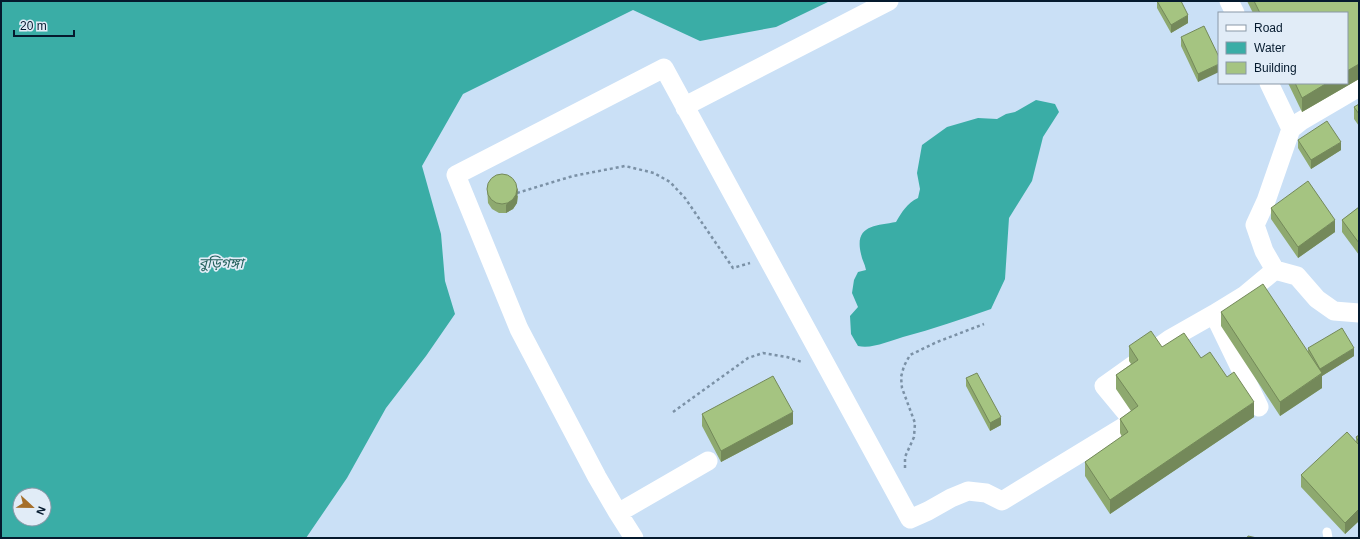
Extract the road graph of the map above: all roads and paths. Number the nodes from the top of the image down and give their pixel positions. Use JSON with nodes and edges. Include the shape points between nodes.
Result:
{"nodes":[{"id":1,"x":889,"y":1,"type":"edge"},
{"id":2,"x":1229,"y":1,"type":"edge"},
{"id":3,"x":1234,"y":12,"type":"edge"},
{"id":4,"x":1269,"y":84,"type":"edge"},
{"id":5,"x":1359,"y":86,"type":"edge"},
{"id":6,"x":685,"y":108,"type":"junction"},
{"id":7,"x":1291,"y":129,"type":"junction"},
{"id":8,"x":517,"y":193,"type":"edge"},
{"id":9,"x":768,"y":258,"type":"junction"},
{"id":10,"x":1275,"y":270,"type":"junction"},
{"id":11,"x":1359,"y":313,"type":"edge"},
{"id":12,"x":1214,"y":314,"type":"junction"},
{"id":13,"x":984,"y":324,"type":"dead end"},
{"id":14,"x":830,"y":372,"type":"junction"},
{"id":15,"x":1258,"y":407,"type":"dead end"},
{"id":16,"x":673,"y":412,"type":"dead end"},
{"id":17,"x":708,"y":461,"type":"dead end"},
{"id":18,"x":905,"y":470,"type":"dead end"},
{"id":19,"x":618,"y":514,"type":"junction"},
{"id":20,"x":634,"y":538,"type":"edge"}],
"edges":[{"from":1,"to":6,"type":"street"},
{"from":2,"to":3,"type":"street"},
{"from":4,"to":7,"type":"street"},
{"from":5,"to":7,"type":"street"},
{"from":6,"to":9,"type":"street"},
{"from":6,"to":19,"type":"street","via":[[664,68],[456,175],[519,329]]},
{"from":7,"to":10,"type":"street","via":[[1255,226],[1264,251]]},
{"from":8,"to":9,"type":"path","via":[[573,176],[625,166],[654,173],[670,182],[685,198],[734,268]]},
{"from":9,"to":14,"type":"street"},
{"from":10,"to":11,"type":"street","via":[[1297,276],[1317,299],[1334,311]]},
{"from":10,"to":12,"type":"street","via":[[1245,295]]},
{"from":12,"to":14,"type":"street","via":[[1170,339],[1104,386],[1133,421],[1002,501],[986,493],[968,491],[910,518]]},
{"from":12,"to":15,"type":"street"},
{"from":13,"to":18,"type":"path","via":[[910,355],[904,366],[902,388],[914,424],[914,437],[905,457]]},
{"from":14,"to":16,"type":"path","via":[[787,357],[763,353],[748,358]]},
{"from":17,"to":19,"type":"street"},
{"from":19,"to":20,"type":"street"}]}
